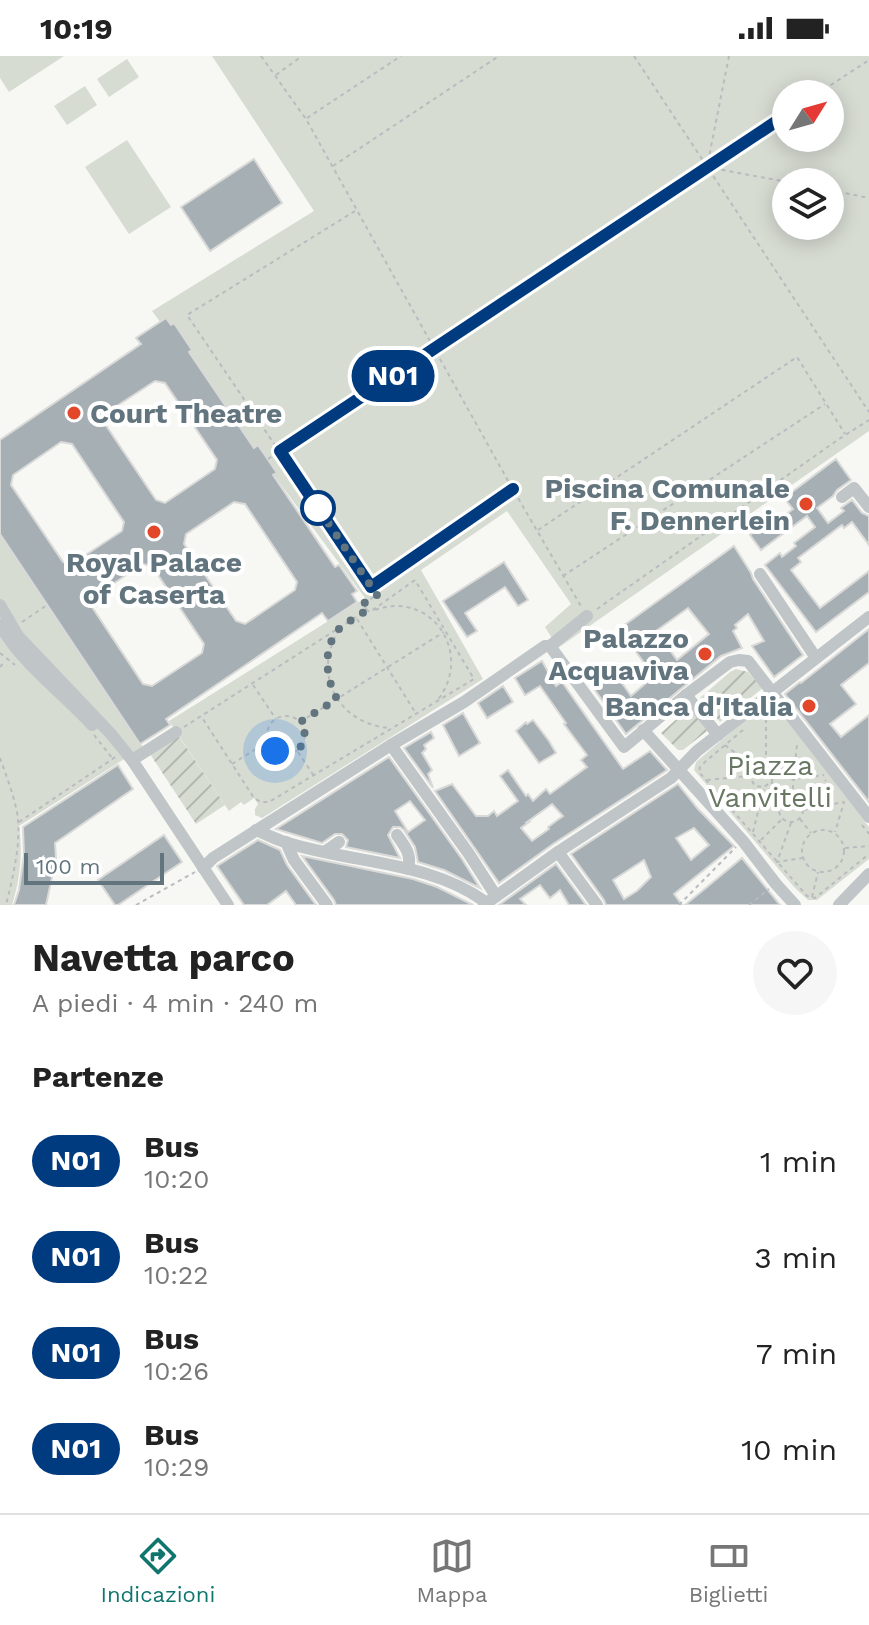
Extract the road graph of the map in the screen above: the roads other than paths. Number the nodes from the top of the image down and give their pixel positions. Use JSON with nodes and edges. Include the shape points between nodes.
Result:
{"nodes":[{"id":1,"x":842,"y":497,"type":"dead end"},
{"id":2,"x":869,"y":507,"type":"edge"},
{"id":3,"x":760,"y":574,"type":"dead end"},
{"id":4,"x":587,"y":616,"type":"road end"},
{"id":5,"x":869,"y":617,"type":"edge"},
{"id":6,"x":4,"y":618,"type":"edge"},
{"id":7,"x":550,"y":646,"type":"junction"},
{"id":8,"x":816,"y":658,"type":"junction"},
{"id":9,"x":772,"y":692,"type":"junction"},
{"id":10,"x":686,"y":695,"type":"junction"},
{"id":11,"x":643,"y":730,"type":"junction"},
{"id":12,"x":176,"y":732,"type":"road end"},
{"id":13,"x":721,"y":740,"type":"junction"},
{"id":14,"x":391,"y":745,"type":"junction"},
{"id":15,"x":128,"y":757,"type":"junction"},
{"id":16,"x":682,"y":771,"type":"junction"},
{"id":17,"x":865,"y":820,"type":"edge"},
{"id":18,"x":260,"y":828,"type":"junction"},
{"id":19,"x":397,"y":835,"type":"dead end"},
{"id":20,"x":286,"y":842,"type":"junction"},
{"id":21,"x":339,"y":842,"type":"dead end"},
{"id":22,"x":326,"y":851,"type":"junction"},
{"id":23,"x":558,"y":852,"type":"junction"},
{"id":24,"x":203,"y":868,"type":"junction"},
{"id":25,"x":408,"y":869,"type":"junction"},
{"id":26,"x":869,"y":874,"type":"edge"},
{"id":27,"x":489,"y":901,"type":"edge"},
{"id":28,"x":228,"y":905,"type":"edge"},
{"id":29,"x":327,"y":905,"type":"edge"},
{"id":30,"x":597,"y":905,"type":"edge"},
{"id":31,"x":795,"y":905,"type":"edge"},
{"id":32,"x":839,"y":905,"type":"edge"}],
"edges":[{"from":1,"to":2,"type":"street","via":[[854,488]]},
{"from":3,"to":8,"type":"street"},
{"from":4,"to":7,"type":"street"},
{"from":5,"to":8,"type":"street"},
{"from":6,"to":15,"type":"street"},
{"from":7,"to":11,"type":"street","via":[[624,747]]},
{"from":7,"to":14,"type":"street"},
{"from":8,"to":9,"type":"street"},
{"from":9,"to":10,"type":"street","via":[[748,661],[739,660]]},
{"from":9,"to":13,"type":"street"},
{"from":9,"to":17,"type":"street"},
{"from":10,"to":11,"type":"street"},
{"from":10,"to":13,"type":"street"},
{"from":11,"to":16,"type":"street"},
{"from":12,"to":15,"type":"street"},
{"from":13,"to":16,"type":"street"},
{"from":14,"to":18,"type":"street"},
{"from":14,"to":27,"type":"street","via":[[469,854]]},
{"from":15,"to":24,"type":"street"},
{"from":16,"to":23,"type":"street"},
{"from":16,"to":31,"type":"street","via":[[748,838]]},
{"from":18,"to":20,"type":"street"},
{"from":18,"to":24,"type":"street"},
{"from":19,"to":25,"type":"street","via":[[409,852]]},
{"from":20,"to":22,"type":"street"},
{"from":20,"to":29,"type":"street"},
{"from":21,"to":22,"type":"street"},
{"from":22,"to":25,"type":"street"},
{"from":23,"to":27,"type":"street"},
{"from":23,"to":30,"type":"street"},
{"from":24,"to":28,"type":"street"},
{"from":25,"to":27,"type":"street"},
{"from":26,"to":32,"type":"street"}]}
